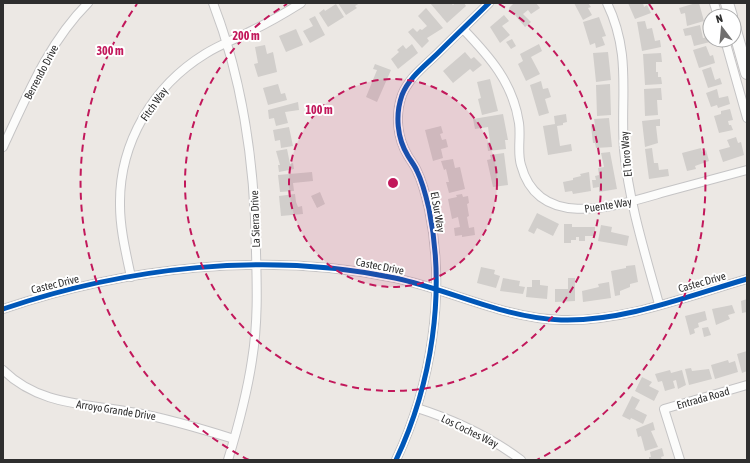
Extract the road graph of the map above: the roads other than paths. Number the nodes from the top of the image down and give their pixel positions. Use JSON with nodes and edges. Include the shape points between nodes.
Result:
{"nodes":[{"id":1,"x":88,"y":3,"type":"edge"},
{"id":2,"x":213,"y":3,"type":"edge"},
{"id":3,"x":301,"y":3,"type":"edge"},
{"id":4,"x":489,"y":3,"type":"edge"},
{"id":5,"x":607,"y":3,"type":"edge"},
{"id":6,"x":463,"y":29,"type":"junction"},
{"id":7,"x":227,"y":43,"type":"junction"},
{"id":8,"x":727,"y":48,"type":"edge"},
{"id":9,"x":740,"y":48,"type":"edge"},
{"id":10,"x":747,"y":73,"type":"edge"},
{"id":11,"x":747,"y":118,"type":"edge"},
{"id":12,"x":3,"y":147,"type":"edge"},
{"id":13,"x":747,"y":170,"type":"edge"},
{"id":14,"x":632,"y":202,"type":"junction"},
{"id":15,"x":257,"y":265,"type":"junction"},
{"id":16,"x":131,"y":277,"type":"junction"},
{"id":17,"x":747,"y":279,"type":"edge"},
{"id":18,"x":435,"y":289,"type":"junction"},
{"id":19,"x":659,"y":304,"type":"junction"},
{"id":20,"x":3,"y":309,"type":"edge"},
{"id":21,"x":3,"y":370,"type":"edge"},
{"id":22,"x":747,"y":385,"type":"edge"},
{"id":23,"x":417,"y":408,"type":"junction"},
{"id":24,"x":234,"y":439,"type":"junction"},
{"id":25,"x":228,"y":460,"type":"edge"},
{"id":26,"x":396,"y":460,"type":"edge"},
{"id":27,"x":521,"y":460,"type":"edge"},
{"id":28,"x":680,"y":460,"type":"edge"}],
"edges":[{"from":1,"to":12,"type":"street","name":"Berrendo Drive","via":[[51,49]]},
{"from":2,"to":7,"type":"street","name":"La Sierra Drive"},
{"from":3,"to":7,"type":"street","name":"Fitch Way"},
{"from":4,"to":6,"type":"street","name":"El Sur Way"},
{"from":5,"to":14,"type":"street","name":"El Toro Way","via":[[618,30],[622,52],[624,149]]},
{"from":6,"to":14,"type":"street","name":"Puente Way","via":[[491,58],[510,91],[518,115],[521,166],[537,193],[554,204],[573,209],[608,207]]},
{"from":6,"to":18,"type":"street","name":"El Sur Way","via":[[411,80],[402,95],[398,112],[402,146],[421,178],[429,210]]},
{"from":7,"to":15,"type":"street","name":"La Sierra Drive","via":[[238,82],[249,140],[256,212]]},
{"from":7,"to":16,"type":"street","name":"Fitch Way","via":[[206,53],[176,75],[152,102],[134,134],[126,157],[120,193],[121,219]]},
{"from":8,"to":11,"type":"street"},
{"from":9,"to":10,"type":"main road"},
{"from":13,"to":14,"type":"street","name":"Puente Way"},
{"from":14,"to":19,"type":"street","name":"El Toro Way"},
{"from":15,"to":16,"type":"street","name":"Castec Drive","via":[[200,268]]},
{"from":15,"to":18,"type":"street","name":"Castec Drive","via":[[343,269]]},
{"from":15,"to":24,"type":"street","name":"La Sierra Drive","via":[[257,305],[252,360]]},
{"from":16,"to":20,"type":"street","name":"Castec Drive","via":[[78,288]]},
{"from":17,"to":19,"type":"street","name":"Castec Drive"},
{"from":18,"to":19,"type":"street","name":"Castec Drive","via":[[497,310],[544,319],[607,317]]},
{"from":18,"to":23,"type":"street","name":"El Sur Way","via":[[430,352]]},
{"from":21,"to":24,"type":"street","name":"Arroyo Grande Drive","via":[[27,389],[49,398],[159,417]]},
{"from":22,"to":28,"type":"street","name":"Entrada Road","via":[[664,409]]},
{"from":23,"to":26,"type":"street","name":"El Sur Way"},
{"from":23,"to":27,"type":"street","name":"Los Coches Way","via":[[479,433]]},
{"from":24,"to":25,"type":"street","name":"La Sierra Drive"}]}
